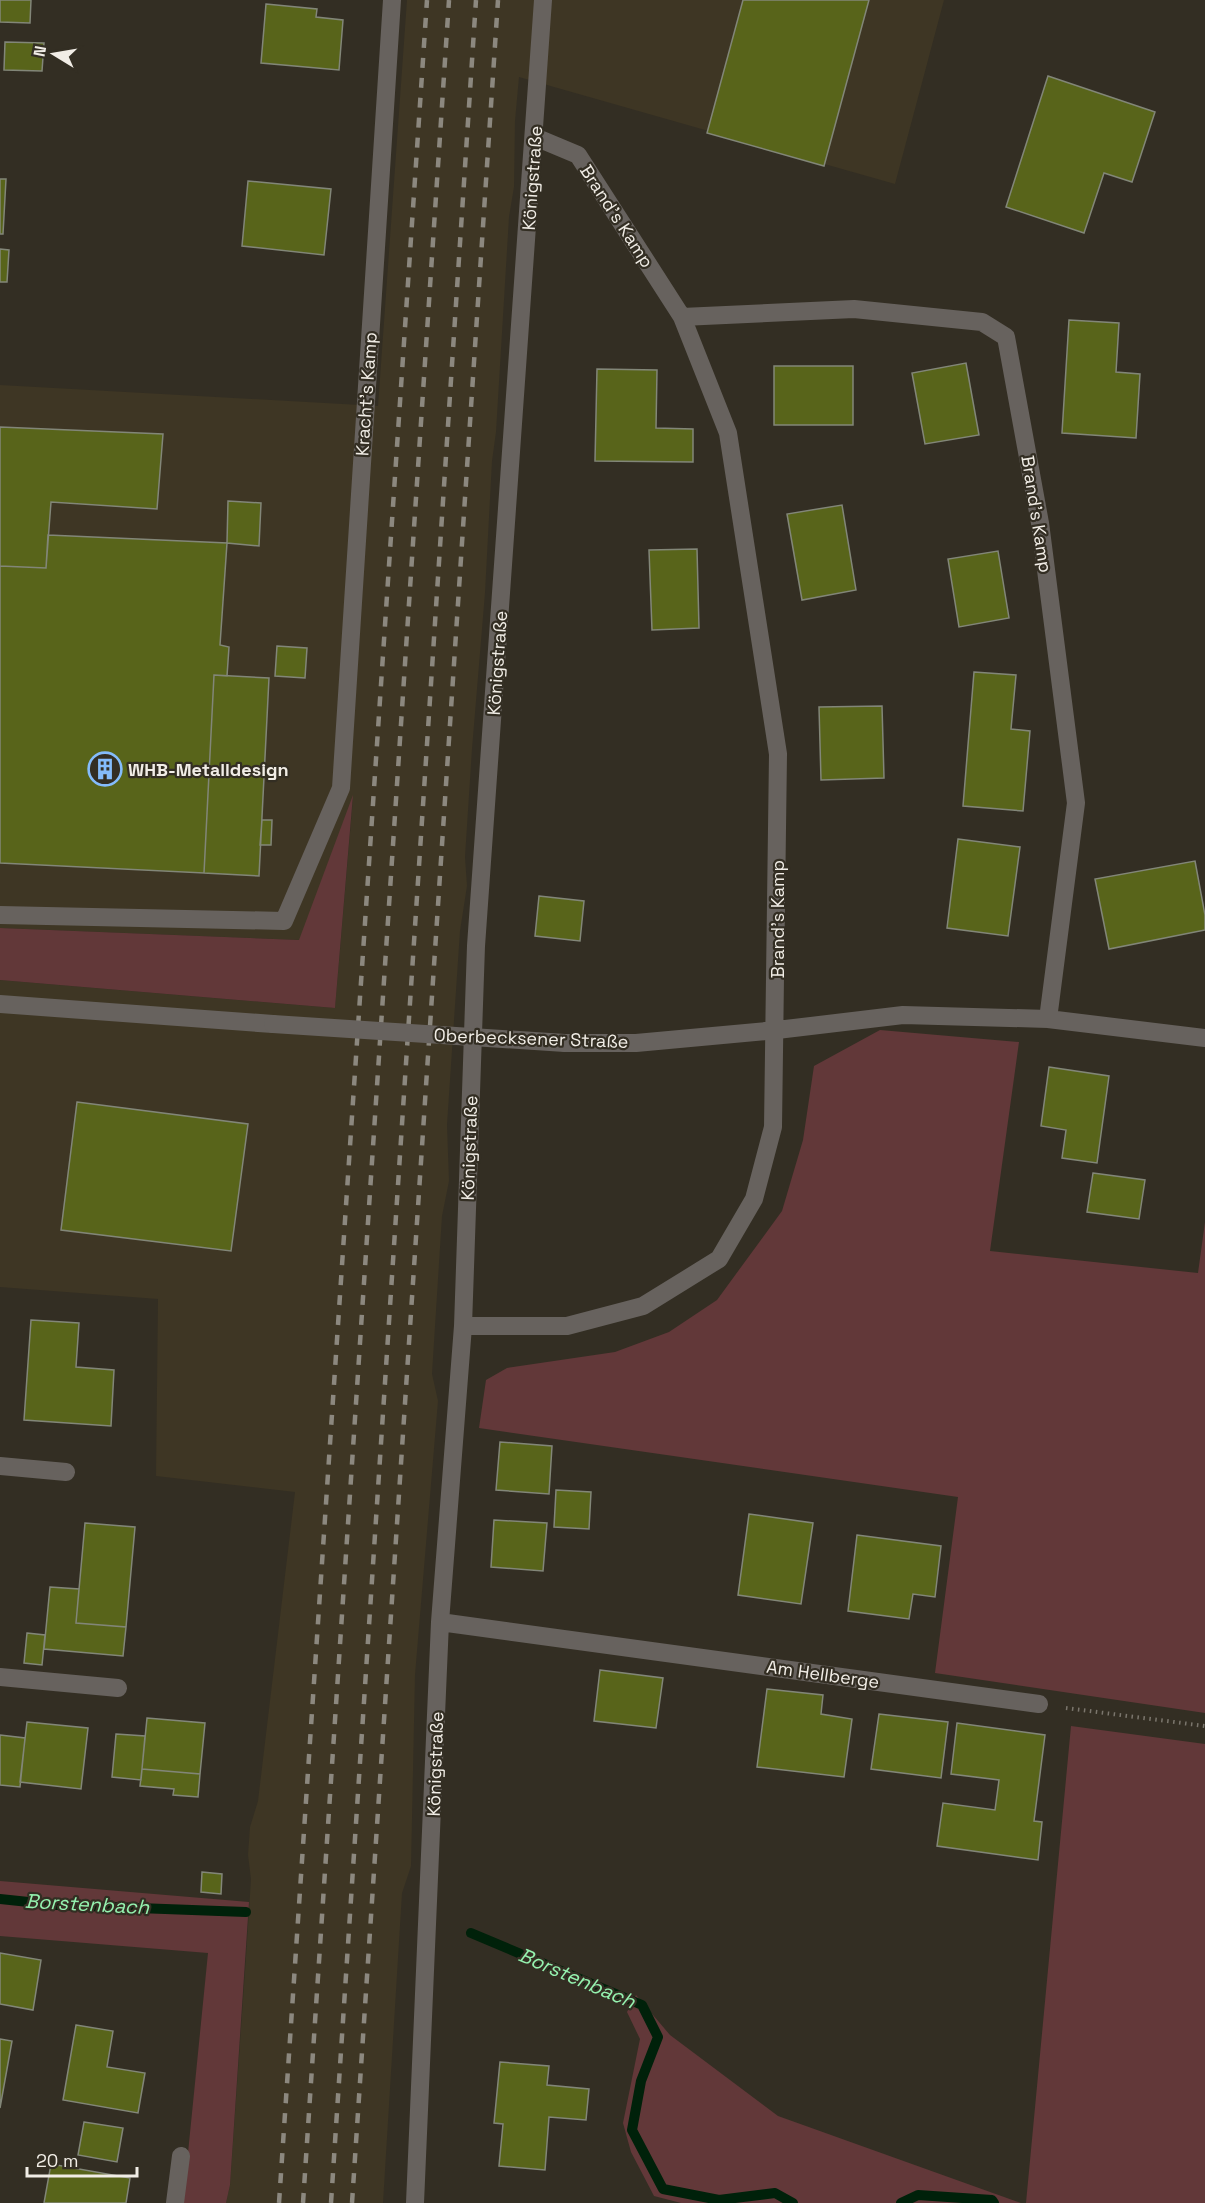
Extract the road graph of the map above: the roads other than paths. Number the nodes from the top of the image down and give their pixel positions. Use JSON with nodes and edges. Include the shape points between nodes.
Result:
{"nodes":[{"id":1,"x":392,"y":0,"type":"edge"},
{"id":2,"x":543,"y":0,"type":"edge"},
{"id":3,"x":535,"y":137,"type":"junction"},
{"id":4,"x":682,"y":317,"type":"junction"},
{"id":5,"x":0,"y":915,"type":"edge"},
{"id":6,"x":0,"y":1004,"type":"edge"},
{"id":7,"x":1048,"y":1019,"type":"junction"},
{"id":8,"x":777,"y":1030,"type":"junction"},
{"id":9,"x":1205,"y":1038,"type":"edge"},
{"id":10,"x":463,"y":1326,"type":"junction"},
{"id":11,"x":0,"y":1466,"type":"edge"},
{"id":12,"x":66,"y":1472,"type":"dead end"},
{"id":13,"x":440,"y":1622,"type":"junction"},
{"id":14,"x":0,"y":1677,"type":"edge"},
{"id":15,"x":118,"y":1688,"type":"dead end"},
{"id":16,"x":1039,"y":1704,"type":"road end"},
{"id":17,"x":181,"y":2156,"type":"dead end"},
{"id":18,"x":175,"y":2203,"type":"edge"},
{"id":19,"x":415,"y":2203,"type":"edge"}],
"edges":[{"from":1,"to":5,"type":"street","name":"Kracht's Kamp","via":[[341,789],[284,921]]},
{"from":2,"to":3,"type":"street","name":"Königstraße"},
{"from":3,"to":4,"type":"street","name":"Brand's Kamp","via":[[578,155]]},
{"from":3,"to":10,"type":"street","name":"Königstraße","via":[[476,946]]},
{"from":4,"to":7,"type":"street","name":"Brand's Kamp","via":[[854,309],[982,322],[1006,337],[1040,523],[1076,803]]},
{"from":4,"to":8,"type":"street","name":"Brand's Kamp","via":[[728,433],[778,754]]},
{"from":6,"to":8,"type":"street","name":"Oberbecksener Straße","bridge":true,"via":[[565,1043],[636,1043]]},
{"from":7,"to":8,"type":"street","name":"Oberbecksener Straße","via":[[903,1015]]},
{"from":7,"to":9,"type":"street","name":"Oberbecksener Straße"},
{"from":8,"to":10,"type":"street","via":[[773,1127],[754,1199],[719,1258],[643,1306],[589,1321],[567,1326]]},
{"from":10,"to":13,"type":"street","name":"Königstraße"},
{"from":11,"to":12,"type":"street"},
{"from":13,"to":16,"type":"street","name":"Am Hellberge"},
{"from":13,"to":19,"type":"street","name":"Königstraße"},
{"from":14,"to":15,"type":"street"},
{"from":17,"to":18,"type":"street"}]}
